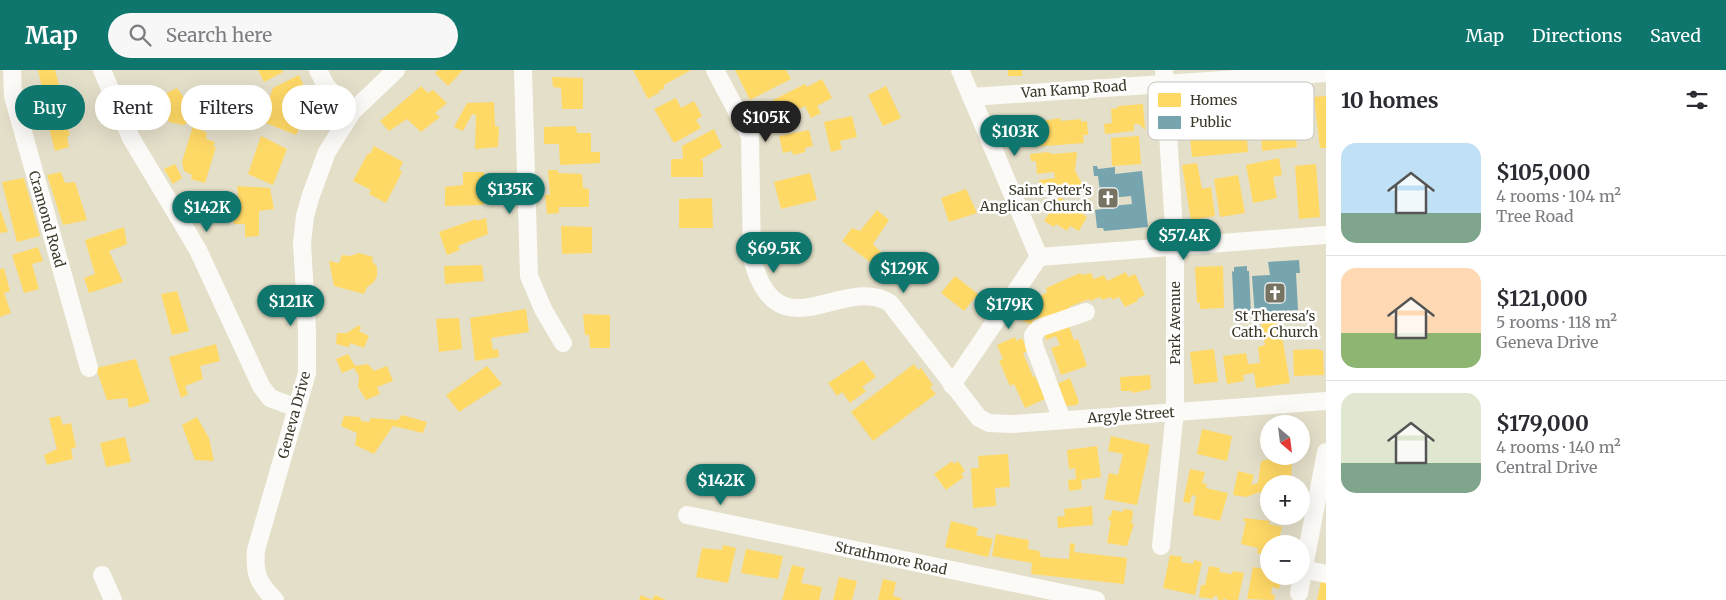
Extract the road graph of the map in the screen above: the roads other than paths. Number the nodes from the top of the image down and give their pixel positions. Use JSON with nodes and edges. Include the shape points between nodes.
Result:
{"nodes":[{"id":1,"x":12,"y":70,"type":"edge"},
{"id":2,"x":102,"y":70,"type":"edge"},
{"id":3,"x":318,"y":70,"type":"edge"},
{"id":4,"x":396,"y":70,"type":"edge"},
{"id":5,"x":523,"y":70,"type":"edge"},
{"id":6,"x":715,"y":70,"type":"edge"},
{"id":7,"x":960,"y":70,"type":"edge"},
{"id":8,"x":1326,"y":73,"type":"edge"},
{"id":9,"x":1164,"y":77,"type":"edge"},
{"id":10,"x":326,"y":85,"type":"edge"},
{"id":11,"x":971,"y":97,"type":"junction"},
{"id":12,"x":356,"y":108,"type":"edge"},
{"id":13,"x":341,"y":130,"type":"edge"},
{"id":14,"x":1168,"y":140,"type":"edge"},
{"id":15,"x":1326,"y":235,"type":"edge"},
{"id":16,"x":1175,"y":245,"type":"junction"},
{"id":17,"x":1039,"y":257,"type":"junction"},
{"id":18,"x":1086,"y":312,"type":"dead end"},
{"id":19,"x":563,"y":343,"type":"dead end"},
{"id":20,"x":89,"y":368,"type":"dead end"},
{"id":21,"x":952,"y":385,"type":"junction"},
{"id":22,"x":1326,"y":401,"type":"edge"},
{"id":23,"x":297,"y":408,"type":"junction"},
{"id":24,"x":1175,"y":411,"type":"junction"},
{"id":25,"x":1062,"y":420,"type":"junction"},
{"id":26,"x":1326,"y":452,"type":"edge"},
{"id":27,"x":687,"y":515,"type":"dead end"},
{"id":28,"x":1310,"y":535,"type":"edge"},
{"id":29,"x":1161,"y":546,"type":"dead end"},
{"id":30,"x":1310,"y":571,"type":"edge"},
{"id":31,"x":1326,"y":574,"type":"edge"},
{"id":32,"x":102,"y":575,"type":"dead end"},
{"id":33,"x":1300,"y":585,"type":"edge"},
{"id":34,"x":1299,"y":592,"type":"dead end"},
{"id":35,"x":113,"y":600,"type":"edge"},
{"id":36,"x":275,"y":600,"type":"edge"},
{"id":37,"x":1096,"y":600,"type":"edge"}],
"edges":[{"from":1,"to":20,"type":"street","name":"Cramond Road","via":[[15,103]]},
{"from":2,"to":23,"type":"street","via":[[131,138],[198,250],[261,386],[270,398]]},
{"from":3,"to":10,"type":"street"},
{"from":4,"to":12,"type":"street","name":"Geneva Drive"},
{"from":5,"to":19,"type":"street","via":[[529,276]]},
{"from":6,"to":21,"type":"street","name":"Argyle Street","via":[[750,136],[752,258],[765,291],[779,303],[802,308],[861,297],[881,297],[890,303]]},
{"from":7,"to":11,"type":"street"},
{"from":8,"to":9,"type":"street","name":"Van Kamp Road"},
{"from":9,"to":11,"type":"street","name":"Van Kamp Road"},
{"from":11,"to":17,"type":"street"},
{"from":13,"to":23,"type":"street","name":"Geneva Drive","via":[[327,152],[305,216],[302,243],[308,363]]},
{"from":14,"to":16,"type":"street","name":"Park Avenue"},
{"from":15,"to":16,"type":"street"},
{"from":16,"to":17,"type":"street"},
{"from":16,"to":24,"type":"street","name":"Park Avenue"},
{"from":17,"to":21,"type":"street"},
{"from":18,"to":25,"type":"street","via":[[1039,328],[1033,336]]},
{"from":21,"to":25,"type":"street","name":"Argyle Street","via":[[980,418],[989,423]]},
{"from":22,"to":24,"type":"street","name":"Argyle Street"},
{"from":23,"to":36,"type":"street","name":"Geneva Drive","via":[[254,566],[258,579]]},
{"from":24,"to":25,"type":"street","name":"Argyle Street"},
{"from":24,"to":29,"type":"street","name":"Park Avenue"},
{"from":26,"to":28,"type":"street"},
{"from":27,"to":37,"type":"street","name":"Strathmore Road"},
{"from":30,"to":31,"type":"street"},
{"from":32,"to":35,"type":"street"},
{"from":33,"to":34,"type":"street"}]}
